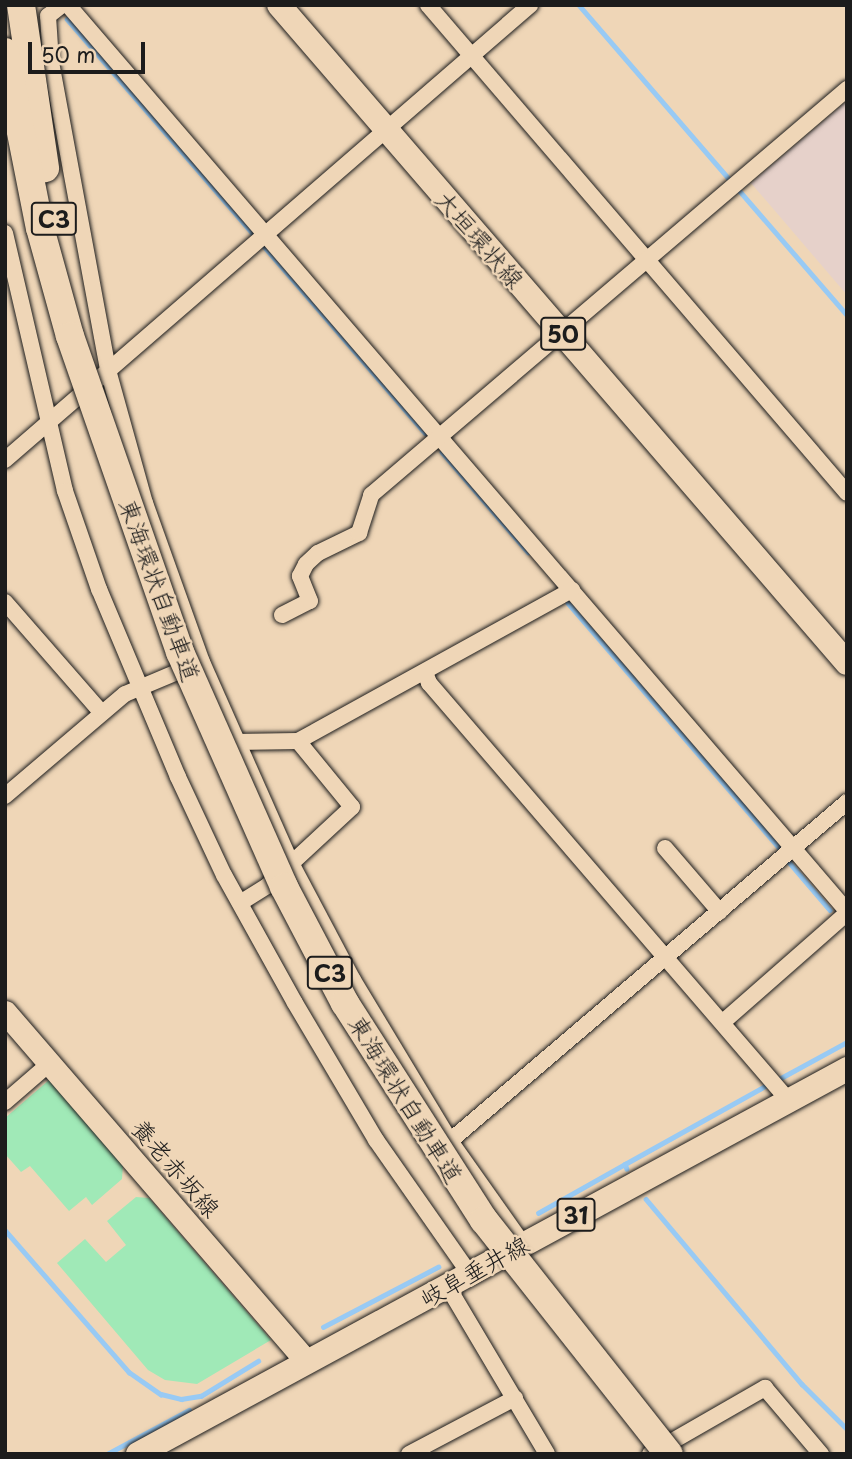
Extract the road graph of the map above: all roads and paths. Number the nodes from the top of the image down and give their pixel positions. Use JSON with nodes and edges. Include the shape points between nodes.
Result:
{"nodes":[{"id":1,"x":21,"y":5,"type":"edge"},
{"id":2,"x":62,"y":5,"type":"edge"},
{"id":3,"x":68,"y":5,"type":"edge"},
{"id":4,"x":279,"y":5,"type":"edge"},
{"id":5,"x":428,"y":5,"type":"edge"},
{"id":6,"x":530,"y":5,"type":"edge"},
{"id":7,"x":5,"y":52,"type":"edge"},
{"id":8,"x":472,"y":56,"type":"junction"},
{"id":9,"x":51,"y":62,"type":"junction"},
{"id":10,"x":5,"y":70,"type":"edge"},
{"id":11,"x":847,"y":89,"type":"edge"},
{"id":12,"x":386,"y":130,"type":"junction"},
{"id":13,"x":5,"y":233,"type":"edge"},
{"id":14,"x":264,"y":235,"type":"junction"},
{"id":15,"x":645,"y":262,"type":"junction"},
{"id":16,"x":561,"y":332,"type":"junction"},
{"id":17,"x":108,"y":370,"type":"junction"},
{"id":18,"x":49,"y":422,"type":"junction"},
{"id":19,"x":103,"y":430,"type":"junction"},
{"id":20,"x":440,"y":437,"type":"junction"},
{"id":21,"x":5,"y":460,"type":"edge"},
{"id":22,"x":847,"y":493,"type":"edge"},
{"id":23,"x":572,"y":590,"type":"junction"},
{"id":24,"x":5,"y":602,"type":"edge"},
{"id":25,"x":282,"y":615,"type":"dead end"},
{"id":26,"x":202,"y":662,"type":"junction"},
{"id":27,"x":847,"y":663,"type":"edge"},
{"id":28,"x":425,"y":672,"type":"junction"},
{"id":29,"x":138,"y":687,"type":"junction"},
{"id":30,"x":102,"y":713,"type":"junction"},
{"id":31,"x":298,"y":741,"type":"junction"},
{"id":32,"x":235,"y":742,"type":"junction"},
{"id":33,"x":5,"y":796,"type":"edge"},
{"id":34,"x":847,"y":802,"type":"edge"},
{"id":35,"x":665,"y":848,"type":"dead end"},
{"id":36,"x":794,"y":848,"type":"junction"},
{"id":37,"x":290,"y":862,"type":"junction"},
{"id":38,"x":240,"y":903,"type":"junction"},
{"id":39,"x":720,"y":912,"type":"junction"},
{"id":40,"x":847,"y":912,"type":"edge"},
{"id":41,"x":667,"y":957,"type":"junction"},
{"id":42,"x":5,"y":1012,"type":"edge"},
{"id":43,"x":723,"y":1022,"type":"junction"},
{"id":44,"x":50,"y":1063,"type":"junction"},
{"id":45,"x":847,"y":1069,"type":"edge"},
{"id":46,"x":789,"y":1101,"type":"junction"},
{"id":47,"x":5,"y":1102,"type":"edge"},
{"id":48,"x":450,"y":1141,"type":"junction"},
{"id":49,"x":523,"y":1244,"type":"junction"},
{"id":50,"x":470,"y":1274,"type":"junction"},
{"id":51,"x":448,"y":1287,"type":"junction"},
{"id":52,"x":305,"y":1360,"type":"junction"},
{"id":53,"x":515,"y":1398,"type":"junction"},
{"id":54,"x":138,"y":1454,"type":"edge"},
{"id":55,"x":409,"y":1454,"type":"edge"},
{"id":56,"x":547,"y":1454,"type":"edge"},
{"id":57,"x":650,"y":1454,"type":"edge"},
{"id":58,"x":669,"y":1454,"type":"edge"},
{"id":59,"x":821,"y":1454,"type":"edge"}],
"edges":[{"from":1,"to":19,"type":"highway","name":"東海環状自動車道","number":"C3","bridge":true,"via":[[55,220]]},
{"from":2,"to":9,"type":"street","via":[[48,16]]},
{"from":3,"to":14,"type":"street"},
{"from":4,"to":12,"type":"main road","name":"大垣環状線","number":"50"},
{"from":5,"to":8,"type":"street"},
{"from":6,"to":8,"type":"street"},
{"from":7,"to":19,"type":"highway","name":"東海環状自動車道","number":"C3","bridge":true,"via":[[40,228],[70,336]]},
{"from":8,"to":12,"type":"street"},
{"from":8,"to":15,"type":"street"},
{"from":9,"to":10,"type":"street"},
{"from":9,"to":17,"type":"street"},
{"from":11,"to":15,"type":"street"},
{"from":12,"to":14,"type":"street"},
{"from":12,"to":16,"type":"main road","name":"大垣環状線","number":"50"},
{"from":13,"to":18,"type":"street"},
{"from":14,"to":17,"type":"street"},
{"from":14,"to":20,"type":"street"},
{"from":15,"to":16,"type":"street"},
{"from":15,"to":22,"type":"street"},
{"from":16,"to":20,"type":"street"},
{"from":16,"to":27,"type":"main road","name":"大垣環状線","number":"50"},
{"from":17,"to":18,"type":"street"},
{"from":17,"to":26,"type":"street","via":[[145,503]]},
{"from":18,"to":21,"type":"street"},
{"from":18,"to":29,"type":"street","via":[[65,491]]},
{"from":19,"to":58,"type":"highway","name":"東海環状自動車道","number":"C3","bridge":true,"via":[[180,652],[230,773],[345,1003],[484,1220]]},
{"from":20,"to":23,"type":"street"},
{"from":20,"to":25,"type":"street","via":[[371,495],[359,533],[306,564],[300,576],[310,601]]},
{"from":23,"to":28,"type":"street"},
{"from":23,"to":36,"type":"street"},
{"from":24,"to":30,"type":"street"},
{"from":26,"to":29,"type":"street"},
{"from":26,"to":32,"type":"street"},
{"from":28,"to":31,"type":"street"},
{"from":28,"to":41,"type":"street","via":[[429,683]]},
{"from":29,"to":30,"type":"street"},
{"from":29,"to":38,"type":"street"},
{"from":30,"to":33,"type":"street"},
{"from":31,"to":32,"type":"street"},
{"from":31,"to":37,"type":"street","via":[[352,807]]},
{"from":32,"to":37,"type":"street"},
{"from":34,"to":36,"type":"street"},
{"from":35,"to":39,"type":"street"},
{"from":36,"to":39,"type":"street"},
{"from":36,"to":40,"type":"street"},
{"from":37,"to":38,"type":"street","via":[[267,886]]},
{"from":37,"to":48,"type":"street","via":[[359,991]]},
{"from":38,"to":50,"type":"street","via":[[376,1139]]},
{"from":39,"to":41,"type":"street"},
{"from":40,"to":43,"type":"street"},
{"from":41,"to":43,"type":"street"},
{"from":41,"to":48,"type":"street"},
{"from":42,"to":44,"type":"main road","name":"養老赤坂線"},
{"from":43,"to":46,"type":"street"},
{"from":44,"to":47,"type":"street"},
{"from":44,"to":52,"type":"main road","name":"養老赤坂線"},
{"from":45,"to":46,"type":"main road","name":"岐阜垂井線","number":"31"},
{"from":46,"to":49,"type":"main road","name":"岐阜垂井線","number":"31"},
{"from":48,"to":49,"type":"street"},
{"from":49,"to":50,"type":"main road","name":"岐阜垂井線","number":"31"},
{"from":50,"to":51,"type":"main road","name":"岐阜垂井線","number":"31"},
{"from":51,"to":52,"type":"main road","name":"岐阜垂井線","number":"31"},
{"from":51,"to":53,"type":"street"},
{"from":52,"to":54,"type":"main road","name":"岐阜垂井線","number":"31"},
{"from":53,"to":55,"type":"street"},
{"from":53,"to":56,"type":"street"},
{"from":57,"to":59,"type":"street","via":[[765,1388]]}]}
